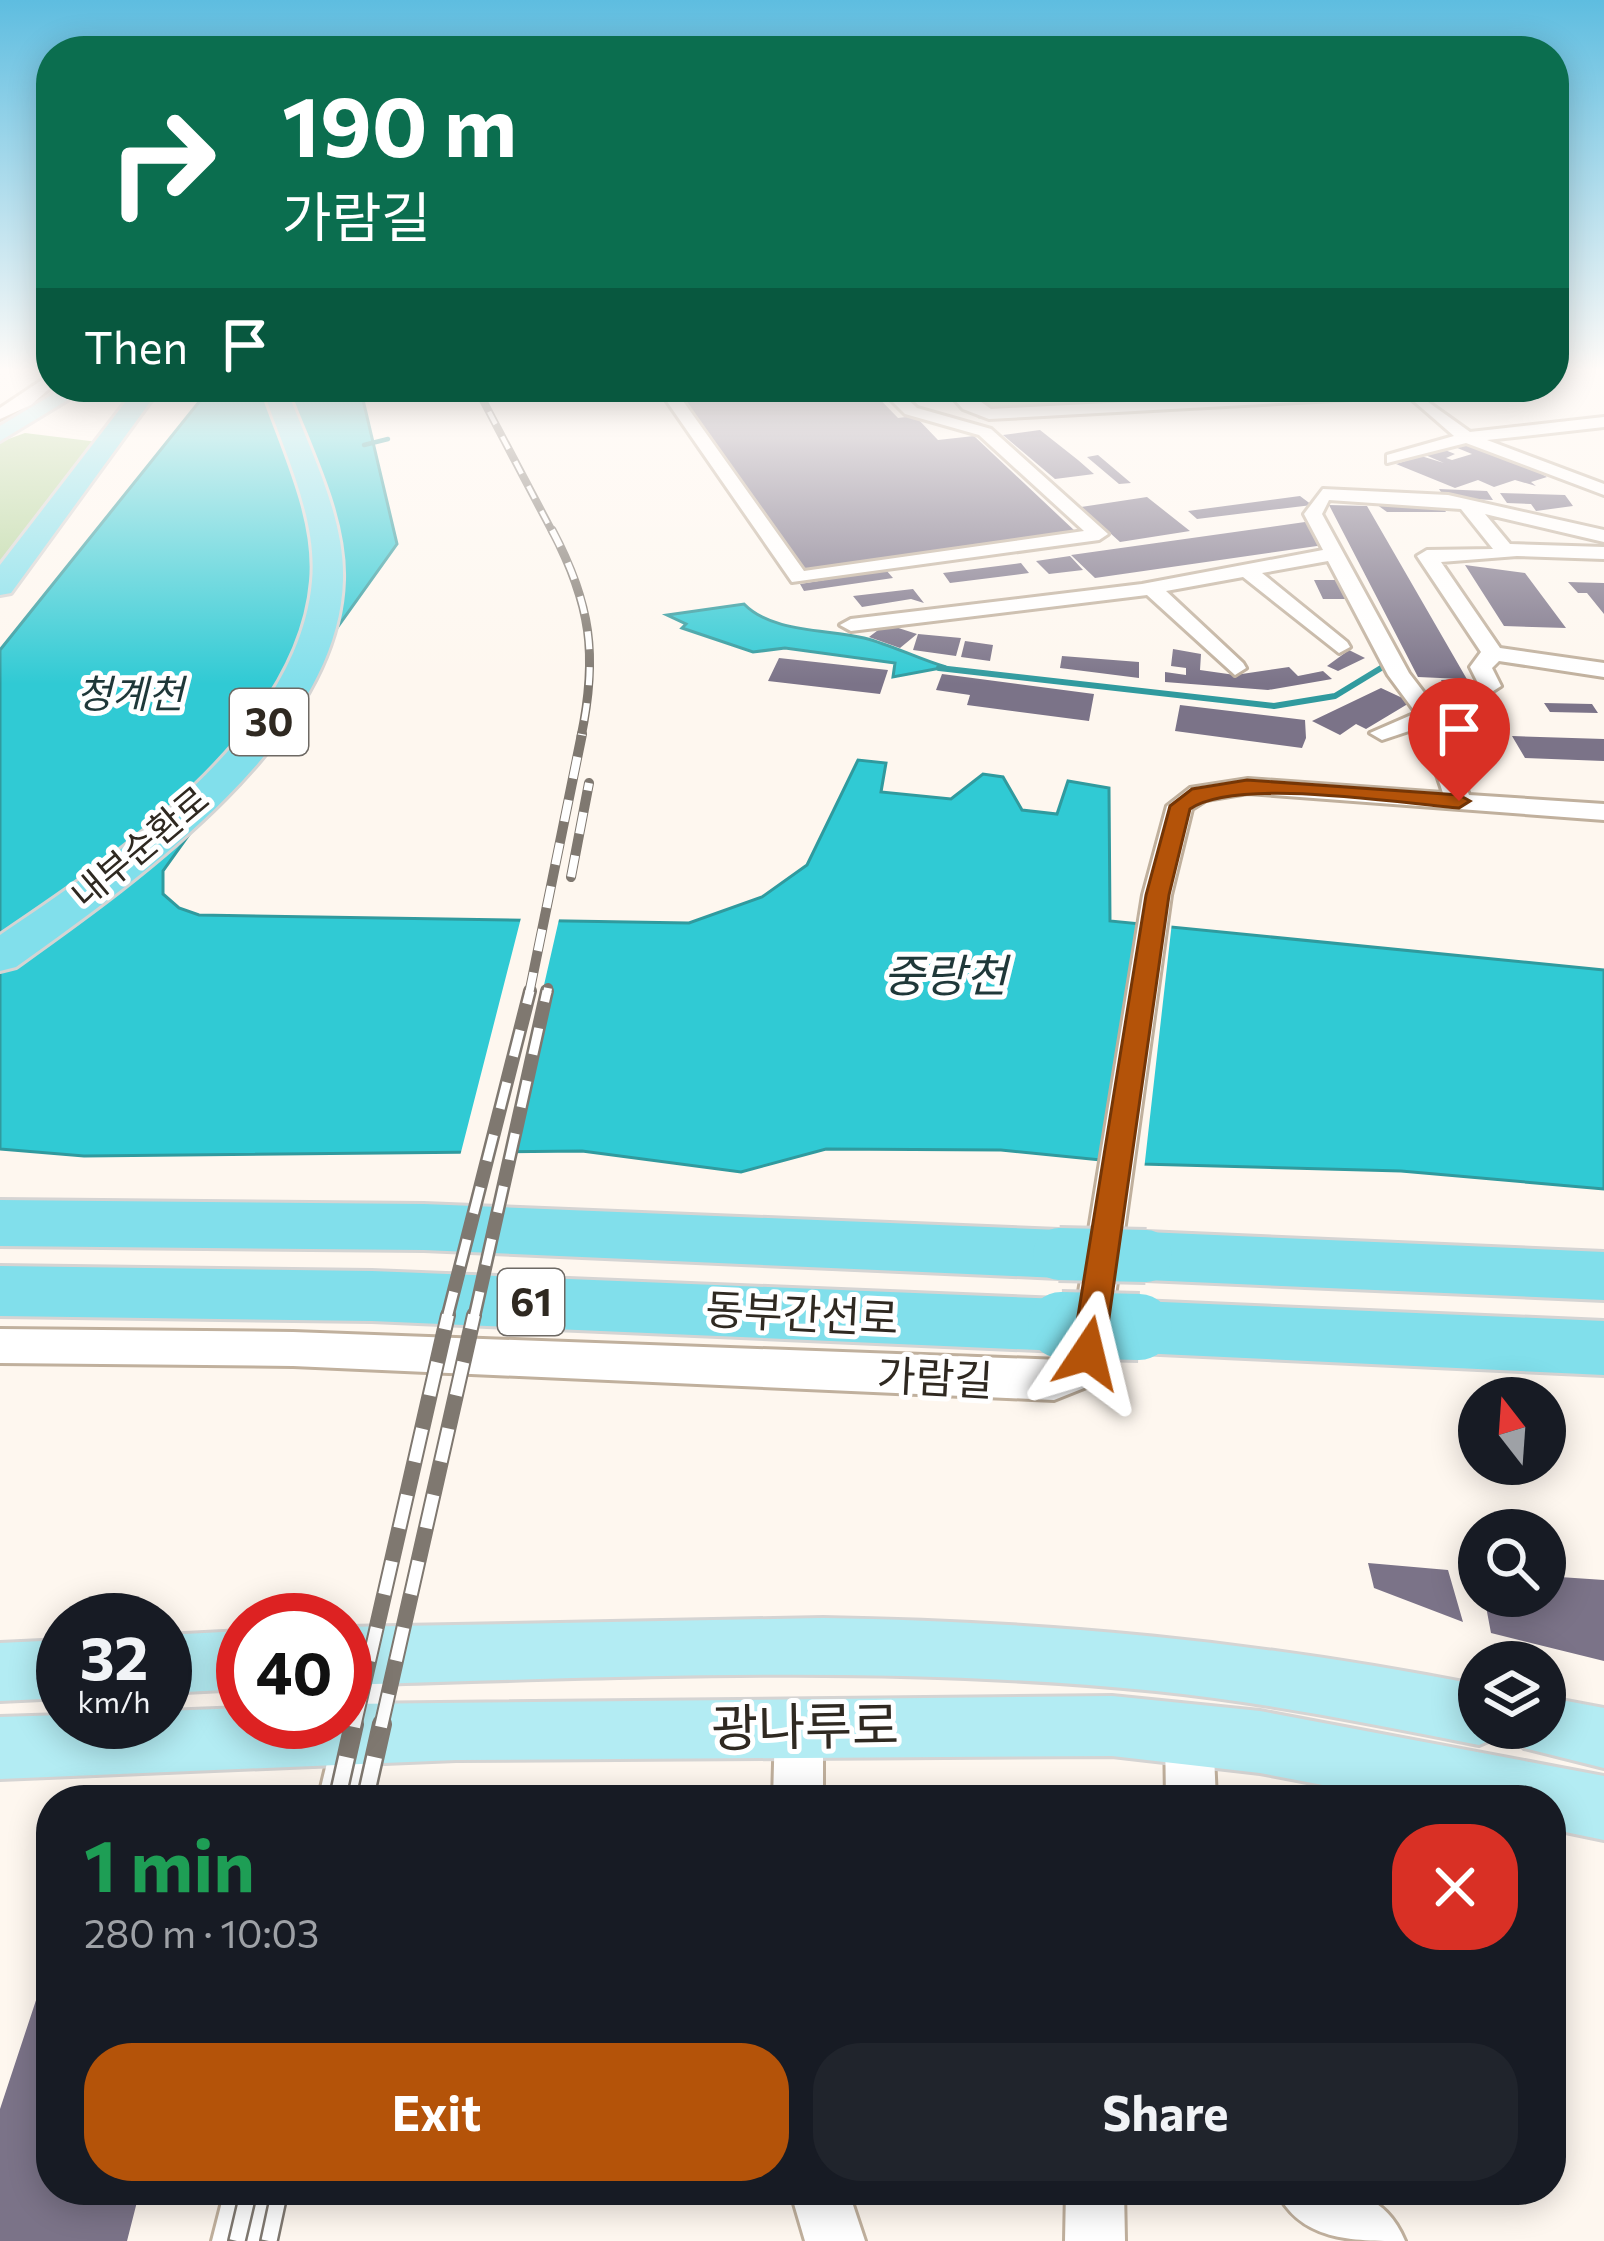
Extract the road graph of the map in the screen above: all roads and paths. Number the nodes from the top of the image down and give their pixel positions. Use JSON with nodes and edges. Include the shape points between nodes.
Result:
{"nodes":[{"id":1,"x":83,"y":475,"type":"edge"},
{"id":2,"x":301,"y":475,"type":"edge"},
{"id":3,"x":726,"y":475,"type":"edge"},
{"id":4,"x":1033,"y":475,"type":"edge"},
{"id":5,"x":1564,"y":475,"type":"edge"},
{"id":6,"x":1604,"y":490,"type":"edge"},
{"id":7,"x":1468,"y":505,"type":"junction"},
{"id":8,"x":1604,"y":536,"type":"edge"},
{"id":9,"x":1504,"y":550,"type":"junction"},
{"id":10,"x":1604,"y":553,"type":"edge"},
{"id":11,"x":1335,"y":554,"type":"junction"},
{"id":12,"x":1246,"y":569,"type":"junction"},
{"id":13,"x":0,"y":586,"type":"edge"},
{"id":14,"x":1151,"y":589,"type":"junction"},
{"id":15,"x":851,"y":625,"type":"dead end"},
{"id":16,"x":1339,"y":647,"type":"dead end"},
{"id":17,"x":1491,"y":652,"type":"junction"},
{"id":18,"x":1235,"y":668,"type":"dead end"},
{"id":19,"x":1604,"y":670,"type":"edge"},
{"id":20,"x":1490,"y":686,"type":"dead end"},
{"id":21,"x":1430,"y":716,"type":"junction"},
{"id":22,"x":1382,"y":733,"type":"dead end"},
{"id":23,"x":1490,"y":741,"type":"dead end"},
{"id":24,"x":1439,"y":758,"type":"junction"},
{"id":25,"x":1359,"y":794,"type":"junction"},
{"id":26,"x":1459,"y":801,"type":"junction"},
{"id":27,"x":1567,"y":809,"type":"junction"},
{"id":28,"x":1604,"y":812,"type":"edge"},
{"id":29,"x":0,"y":956,"type":"edge"},
{"id":30,"x":0,"y":1223,"type":"edge"},
{"id":31,"x":1604,"y":1276,"type":"edge"},
{"id":32,"x":0,"y":1291,"type":"edge"},
{"id":33,"x":0,"y":1346,"type":"edge"},
{"id":34,"x":1604,"y":1348,"type":"edge"},
{"id":35,"x":372,"y":1655,"type":"edge"},
{"id":36,"x":36,"y":1670,"type":"edge"},
{"id":37,"x":0,"y":1672,"type":"edge"},
{"id":38,"x":1458,"y":1711,"type":"edge"},
{"id":39,"x":799,"y":1728,"type":"junction"},
{"id":40,"x":1566,"y":1731,"type":"edge"},
{"id":41,"x":372,"y":1732,"type":"edge"},
{"id":42,"x":1189,"y":1732,"type":"junction"},
{"id":43,"x":216,"y":1738,"type":"edge"},
{"id":44,"x":1604,"y":1738,"type":"edge"},
{"id":45,"x":0,"y":1748,"type":"edge"},
{"id":46,"x":354,"y":1749,"type":"edge"},
{"id":47,"x":346,"y":1785,"type":"edge"},
{"id":48,"x":798,"y":1785,"type":"edge"},
{"id":49,"x":1191,"y":1785,"type":"edge"},
{"id":50,"x":1478,"y":1785,"type":"edge"},
{"id":51,"x":1566,"y":1801,"type":"edge"},
{"id":52,"x":1604,"y":1808,"type":"edge"},
{"id":53,"x":250,"y":2205,"type":"edge"},
{"id":54,"x":823,"y":2205,"type":"edge"},
{"id":55,"x":1095,"y":2205,"type":"edge"},
{"id":56,"x":1326,"y":2205,"type":"edge"},
{"id":57,"x":242,"y":2241,"type":"edge"},
{"id":58,"x":835,"y":2241,"type":"edge"},
{"id":59,"x":1095,"y":2241,"type":"edge"},
{"id":60,"x":1375,"y":2241,"type":"edge"}],
"edges":[{"from":1,"to":13,"type":"highway"},
{"from":2,"to":29,"type":"highway","name":"내부순환로","number":"30","via":[[326,553],[328,588],[308,656],[270,721],[206,793],[119,870]]},
{"from":3,"to":4,"type":"street","via":[[799,578],[1099,534]]},
{"from":5,"to":6,"type":"street"},
{"from":7,"to":8,"type":"street"},
{"from":7,"to":9,"type":"street"},
{"from":7,"to":11,"type":"street","via":[[1323,494],[1313,514]]},
{"from":9,"to":10,"type":"street"},
{"from":9,"to":17,"type":"street","via":[[1508,555],[1427,556]]},
{"from":11,"to":12,"type":"street"},
{"from":11,"to":21,"type":"street","via":[[1399,675]]},
{"from":12,"to":14,"type":"street"},
{"from":12,"to":16,"type":"street"},
{"from":14,"to":15,"type":"street"},
{"from":14,"to":18,"type":"street"},
{"from":17,"to":19,"type":"street"},
{"from":17,"to":20,"type":"street","via":[[1481,667]]},
{"from":21,"to":22,"type":"street"},
{"from":21,"to":23,"type":"street"},
{"from":21,"to":24,"type":"street"},
{"from":24,"to":25,"type":"street","via":[[1398,787]]},
{"from":24,"to":26,"type":"street"},
{"from":24,"to":27,"type":"street","via":[[1499,793]]},
{"from":25,"to":26,"type":"street","name":"가람길"},
{"from":25,"to":33,"type":"street","name":"가람길","via":[[1231,787],[1188,799],[1171,826],[1088,1353],[1075,1373],[1054,1382],[293,1349]]},
{"from":26,"to":27,"type":"street","name":"가람길"},
{"from":27,"to":28,"type":"street","name":"가람길"},
{"from":30,"to":31,"type":"highway","name":"동부간선로","number":"61","bridge":true,"via":[[446,1227]]},
{"from":32,"to":34,"type":"highway","name":"동부간선로","number":"61","bridge":true,"via":[[372,1296]]},
{"from":35,"to":38,"type":"main road","name":"광나루로","via":[[821,1648],[1111,1658],[1294,1679]]},
{"from":36,"to":37,"type":"main road"},
{"from":39,"to":41,"type":"main road","name":"광나루로"},
{"from":39,"to":42,"type":"main road","name":"광나루로"},
{"from":39,"to":48,"type":"street"},
{"from":40,"to":44,"type":"main road"},
{"from":42,"to":49,"type":"street"},
{"from":42,"to":50,"type":"main road","name":"광나루로"},
{"from":43,"to":45,"type":"main road","name":"광나루로"},
{"from":46,"to":47,"type":"street"},
{"from":51,"to":52,"type":"main road","name":"광나루로"},
{"from":53,"to":57,"type":"street"},
{"from":54,"to":58,"type":"street"},
{"from":55,"to":59,"type":"street"},
{"from":56,"to":60,"type":"street"}]}
